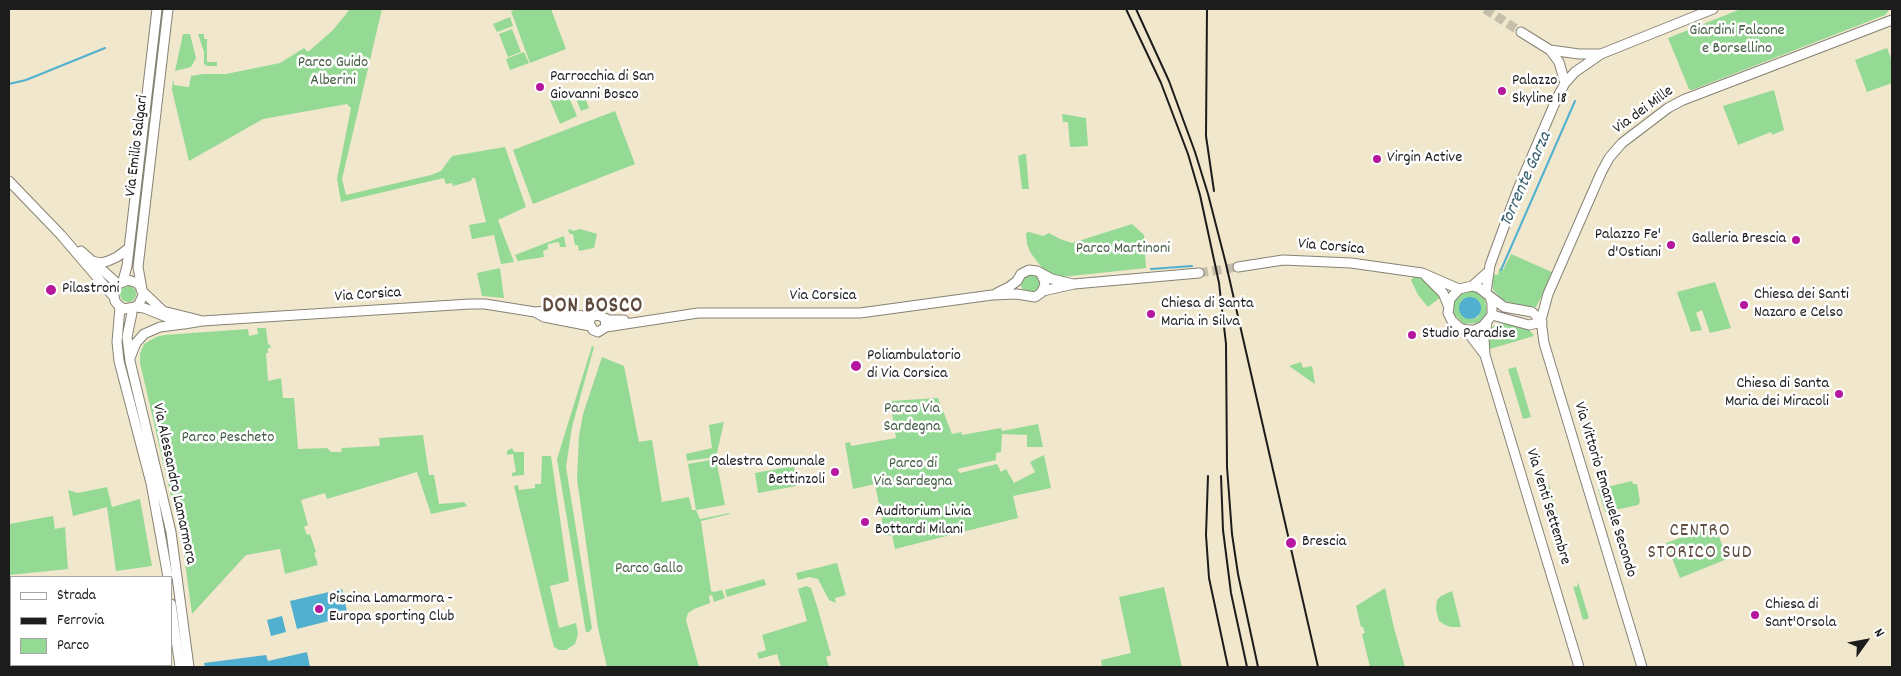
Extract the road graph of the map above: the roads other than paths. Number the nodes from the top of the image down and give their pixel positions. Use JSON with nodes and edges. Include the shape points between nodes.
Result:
{"nodes":[{"id":1,"x":157,"y":9,"type":"edge"},
{"id":2,"x":168,"y":9,"type":"edge"},
{"id":3,"x":1714,"y":9,"type":"edge"},
{"id":4,"x":1892,"y":20,"type":"edge"},
{"id":5,"x":1520,"y":32,"type":"tunnel mouth"},
{"id":6,"x":1550,"y":50,"type":"junction"},
{"id":7,"x":1601,"y":54,"type":"junction"},
{"id":8,"x":1564,"y":83,"type":"junction"},
{"id":9,"x":9,"y":181,"type":"edge"},
{"id":10,"x":61,"y":235,"type":"junction"},
{"id":11,"x":128,"y":248,"type":"junction"},
{"id":12,"x":92,"y":261,"type":"junction"},
{"id":13,"x":1238,"y":267,"type":"tunnel mouth"},
{"id":14,"x":1489,"y":271,"type":"junction"},
{"id":15,"x":1199,"y":273,"type":"tunnel mouth"},
{"id":16,"x":1422,"y":273,"type":"junction"},
{"id":17,"x":1041,"y":274,"type":"junction"},
{"id":18,"x":1017,"y":281,"type":"junction"},
{"id":19,"x":120,"y":283,"type":"junction"},
{"id":20,"x":1074,"y":284,"type":"junction"},
{"id":21,"x":1472,"y":286,"type":"junction"},
{"id":22,"x":141,"y":288,"type":"junction"},
{"id":23,"x":1459,"y":289,"type":"junction"},
{"id":24,"x":1042,"y":291,"type":"junction"},
{"id":25,"x":992,"y":295,"type":"junction"},
{"id":26,"x":1023,"y":295,"type":"junction"},
{"id":27,"x":1488,"y":295,"type":"junction"},
{"id":28,"x":114,"y":297,"type":"junction"},
{"id":29,"x":1448,"y":306,"type":"junction"},
{"id":30,"x":120,"y":307,"type":"junction"},
{"id":31,"x":132,"y":308,"type":"junction"},
{"id":32,"x":1489,"y":319,"type":"junction"},
{"id":33,"x":202,"y":321,"type":"junction"},
{"id":34,"x":1542,"y":321,"type":"junction"},
{"id":35,"x":591,"y":322,"type":"junction"},
{"id":36,"x":606,"y":323,"type":"junction"},
{"id":37,"x":184,"y":324,"type":"junction"},
{"id":38,"x":1466,"y":330,"type":"junction"},
{"id":39,"x":1485,"y":355,"type":"junction"},
{"id":40,"x":130,"y":361,"type":"junction"},
{"id":41,"x":168,"y":576,"type":"edge"},
{"id":42,"x":172,"y":611,"type":"edge"},
{"id":43,"x":180,"y":667,"type":"edge"},
{"id":44,"x":190,"y":667,"type":"edge"},
{"id":45,"x":1579,"y":667,"type":"edge"},
{"id":46,"x":1642,"y":667,"type":"edge"}],
"edges":[{"from":1,"to":11,"type":"main road","name":"Via Emilio Salgari"},
{"from":2,"to":22,"type":"main road","name":"Via Emilio Salgari","via":[[138,267]]},
{"from":3,"to":7,"type":"main road"},
{"from":4,"to":34,"type":"main road","name":"Via dei Mille","via":[[1683,100],[1622,143],[1601,173],[1548,294]]},
{"from":5,"to":6,"type":"main road"},
{"from":6,"to":7,"type":"main road"},
{"from":6,"to":8,"type":"main road","via":[[1559,62]]},
{"from":7,"to":8,"type":"main road"},
{"from":8,"to":14,"type":"main road","via":[[1522,180]]},
{"from":9,"to":10,"type":"main road"},
{"from":10,"to":12,"type":"main road"},
{"from":10,"to":28,"type":"main road"},
{"from":11,"to":12,"type":"main road","via":[[108,261]]},
{"from":11,"to":19,"type":"main road","name":"Via Emilio Salgari","via":[[127,266]]},
{"from":12,"to":19,"type":"main road"},
{"from":13,"to":16,"type":"main road","name":"Via Corsica","via":[[1306,260]]},
{"from":14,"to":21,"type":"main road"},
{"from":14,"to":27,"type":"main road"},
{"from":15,"to":20,"type":"main road","name":"Via Corsica"},
{"from":16,"to":23,"type":"main road","name":"Via Corsica"},
{"from":16,"to":29,"type":"main road","via":[[1443,293]]},
{"from":17,"to":18,"type":"main road","name":"Via Corsica","via":[[1028,270]]},
{"from":17,"to":20,"type":"main road","name":"Via Corsica"},
{"from":17,"to":24,"type":"main road","via":[[1045,282]]},
{"from":18,"to":25,"type":"main road","name":"Via Corsica"},
{"from":18,"to":26,"type":"main road"},
{"from":19,"to":22,"type":"main road","via":[[134,282]]},
{"from":19,"to":28,"type":"main road","via":[[113,292]]},
{"from":20,"to":24,"type":"main road","name":"Via Corsica"},
{"from":21,"to":23,"type":"main road"},
{"from":21,"to":27,"type":"main road"},
{"from":22,"to":31,"type":"main road","via":[[141,300]]},
{"from":22,"to":33,"type":"main road","name":"Via Corsica","via":[[163,311]]},
{"from":23,"to":29,"type":"main road","via":[[1452,295]]},
{"from":24,"to":26,"type":"main road","name":"Via Corsica","via":[[1035,297]]},
{"from":25,"to":26,"type":"main road","name":"Via Corsica"},
{"from":25,"to":36,"type":"main road","name":"Via Corsica","via":[[860,313],[698,313]]},
{"from":27,"to":32,"type":"main road","via":[[1492,303]]},
{"from":27,"to":34,"type":"main road","via":[[1504,307],[1532,312]]},
{"from":28,"to":30,"type":"main road"},
{"from":29,"to":38,"type":"main road","via":[[1452,321]]},
{"from":30,"to":31,"type":"main road"},
{"from":30,"to":41,"type":"main road","name":"Via Alessandro Lamarmora","via":[[119,361],[151,483]]},
{"from":31,"to":37,"type":"main road","via":[[144,308]]},
{"from":31,"to":40,"type":"main road","name":"Via Alessandro Lamarmora","via":[[127,337]]},
{"from":32,"to":34,"type":"main road","via":[[1519,323]]},
{"from":32,"to":38,"type":"main road","via":[[1475,330]]},
{"from":32,"to":39,"type":"main road","name":"Via Venti Settembre","via":[[1484,338]]},
{"from":33,"to":35,"type":"main road","name":"Via Corsica","via":[[485,304],[535,312],[546,310]]},
{"from":33,"to":37,"type":"main road","name":"Via Corsica"},
{"from":34,"to":46,"type":"main road","name":"Via Vittorio Emanuele Secondo","via":[[1544,343]]},
{"from":35,"to":36,"type":"main road","via":[[599,315]]},
{"from":35,"to":36,"type":"main road","via":[[593,330],[598,332]]},
{"from":37,"to":40,"type":"main road","name":"Via Corsica","via":[[160,327],[144,334],[136,343]]},
{"from":38,"to":39,"type":"main road","name":"Via Venti Settembre"},
{"from":39,"to":45,"type":"main road","name":"Via Venti Settembre"},
{"from":40,"to":44,"type":"main road","name":"Via Alessandro Lamarmora","via":[[171,532]]},
{"from":42,"to":43,"type":"main road"}]}
